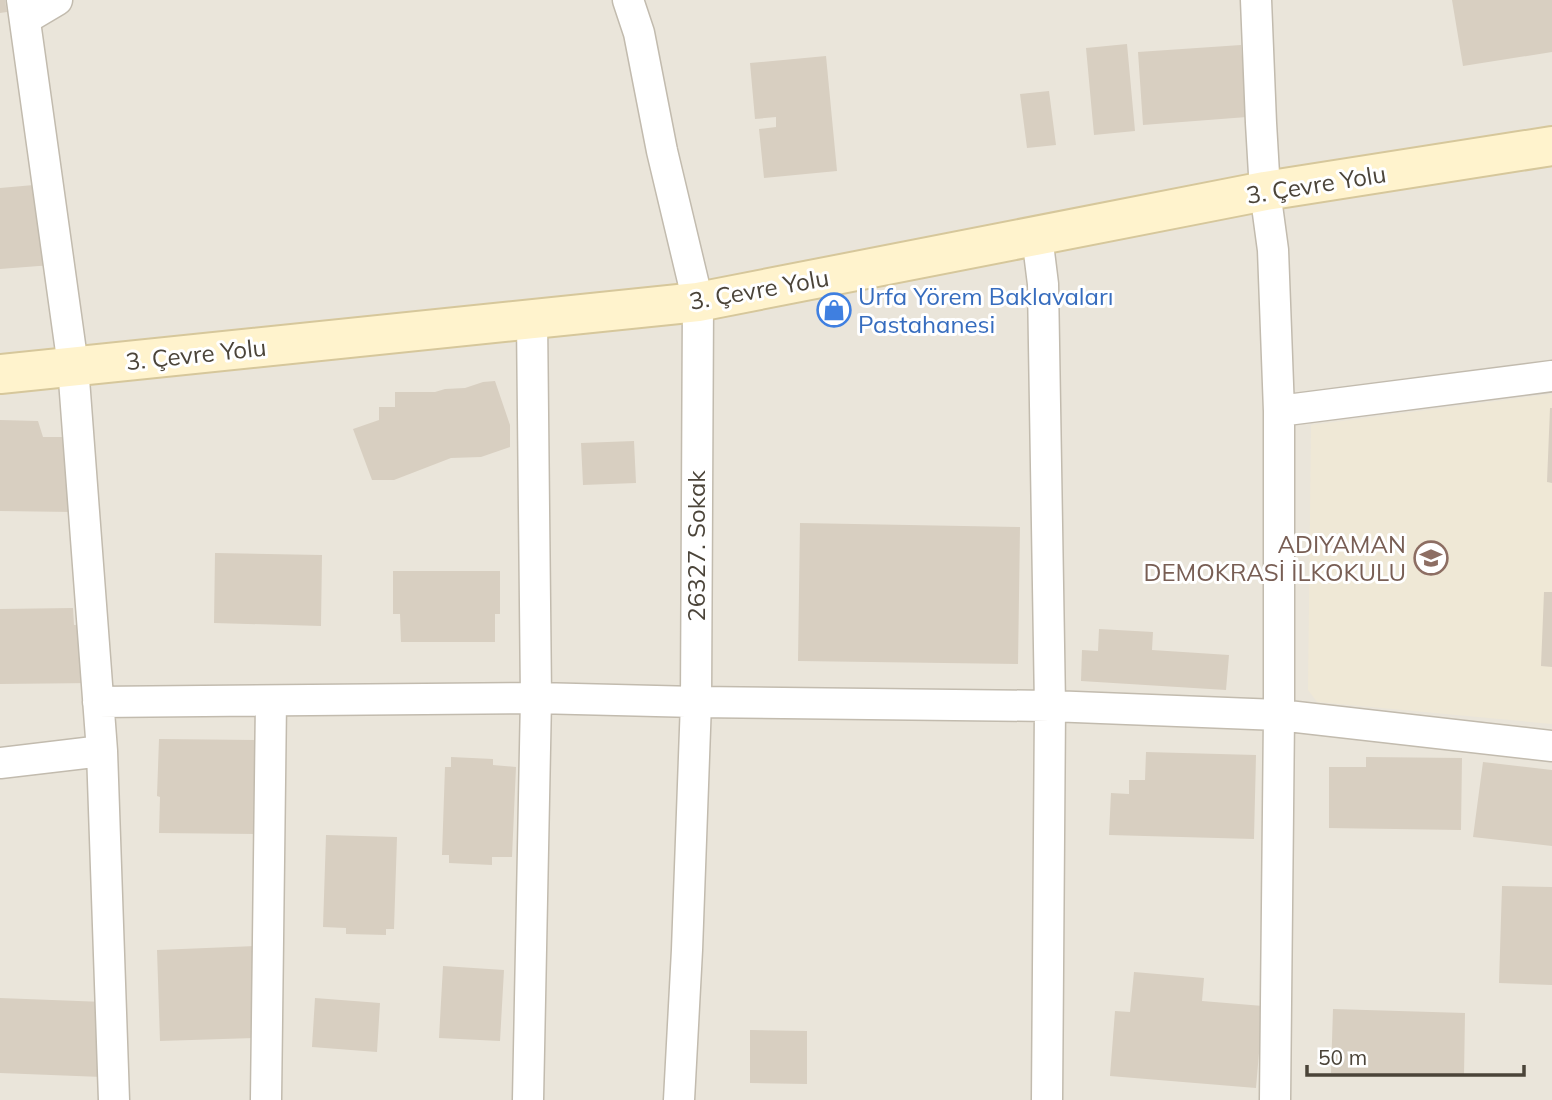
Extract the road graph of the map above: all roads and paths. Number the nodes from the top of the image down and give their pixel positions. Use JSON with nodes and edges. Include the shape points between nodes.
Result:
{"nodes":[{"id":1,"x":57,"y":0,"type":"edge"},
{"id":2,"x":628,"y":0,"type":"edge"},
{"id":3,"x":1256,"y":0,"type":"edge"},
{"id":4,"x":24,"y":10,"type":"edge"},
{"id":5,"x":1552,"y":146,"type":"edge"},
{"id":6,"x":1265,"y":191,"type":"junction"},
{"id":7,"x":1037,"y":236,"type":"junction"},
{"id":8,"x":698,"y":302,"type":"junction"},
{"id":9,"x":532,"y":319,"type":"junction"},
{"id":10,"x":73,"y":366,"type":"junction"},
{"id":11,"x":0,"y":374,"type":"edge"},
{"id":12,"x":1552,"y":376,"type":"edge"},
{"id":13,"x":1279,"y":411,"type":"junction"},
{"id":14,"x":536,"y":698,"type":"junction"},
{"id":15,"x":271,"y":701,"type":"junction"},
{"id":16,"x":98,"y":702,"type":"junction"},
{"id":17,"x":695,"y":702,"type":"junction"},
{"id":18,"x":1050,"y":706,"type":"junction"},
{"id":19,"x":1279,"y":715,"type":"junction"},
{"id":20,"x":1552,"y":746,"type":"edge"},
{"id":21,"x":102,"y":751,"type":"junction"},
{"id":22,"x":0,"y":763,"type":"edge"},
{"id":23,"x":114,"y":1100,"type":"edge"},
{"id":24,"x":266,"y":1100,"type":"edge"},
{"id":25,"x":528,"y":1100,"type":"edge"},
{"id":26,"x":678,"y":1100,"type":"edge"},
{"id":27,"x":1047,"y":1100,"type":"edge"},
{"id":28,"x":1275,"y":1100,"type":"edge"}],
"edges":[{"from":1,"to":4,"type":"street"},
{"from":2,"to":8,"type":"street","name":"26327. Sokak"},
{"from":3,"to":6,"type":"street"},
{"from":4,"to":10,"type":"street"},
{"from":5,"to":6,"type":"main road","name":"3. Çevre Yolu"},
{"from":6,"to":7,"type":"main road","name":"3. Çevre Yolu"},
{"from":6,"to":13,"type":"street","via":[[1273,250]]},
{"from":7,"to":8,"type":"main road","name":"3. Çevre Yolu"},
{"from":7,"to":18,"type":"street","via":[[1043,284]]},
{"from":8,"to":9,"type":"main road","name":"3. Çevre Yolu"},
{"from":8,"to":17,"type":"street","name":"26327. Sokak"},
{"from":9,"to":10,"type":"main road","name":"3. Çevre Yolu"},
{"from":9,"to":14,"type":"street"},
{"from":10,"to":11,"type":"main road","name":"3. Çevre Yolu"},
{"from":10,"to":16,"type":"street"},
{"from":12,"to":13,"type":"street"},
{"from":13,"to":19,"type":"street"},
{"from":14,"to":15,"type":"street"},
{"from":14,"to":17,"type":"street"},
{"from":14,"to":25,"type":"street"},
{"from":15,"to":16,"type":"street"},
{"from":15,"to":24,"type":"street"},
{"from":16,"to":21,"type":"street"},
{"from":17,"to":18,"type":"street"},
{"from":17,"to":26,"type":"street","name":"26327. Sokak"},
{"from":18,"to":19,"type":"street"},
{"from":18,"to":27,"type":"street"},
{"from":19,"to":20,"type":"street"},
{"from":19,"to":28,"type":"street"},
{"from":21,"to":22,"type":"street"},
{"from":21,"to":23,"type":"street"}]}
